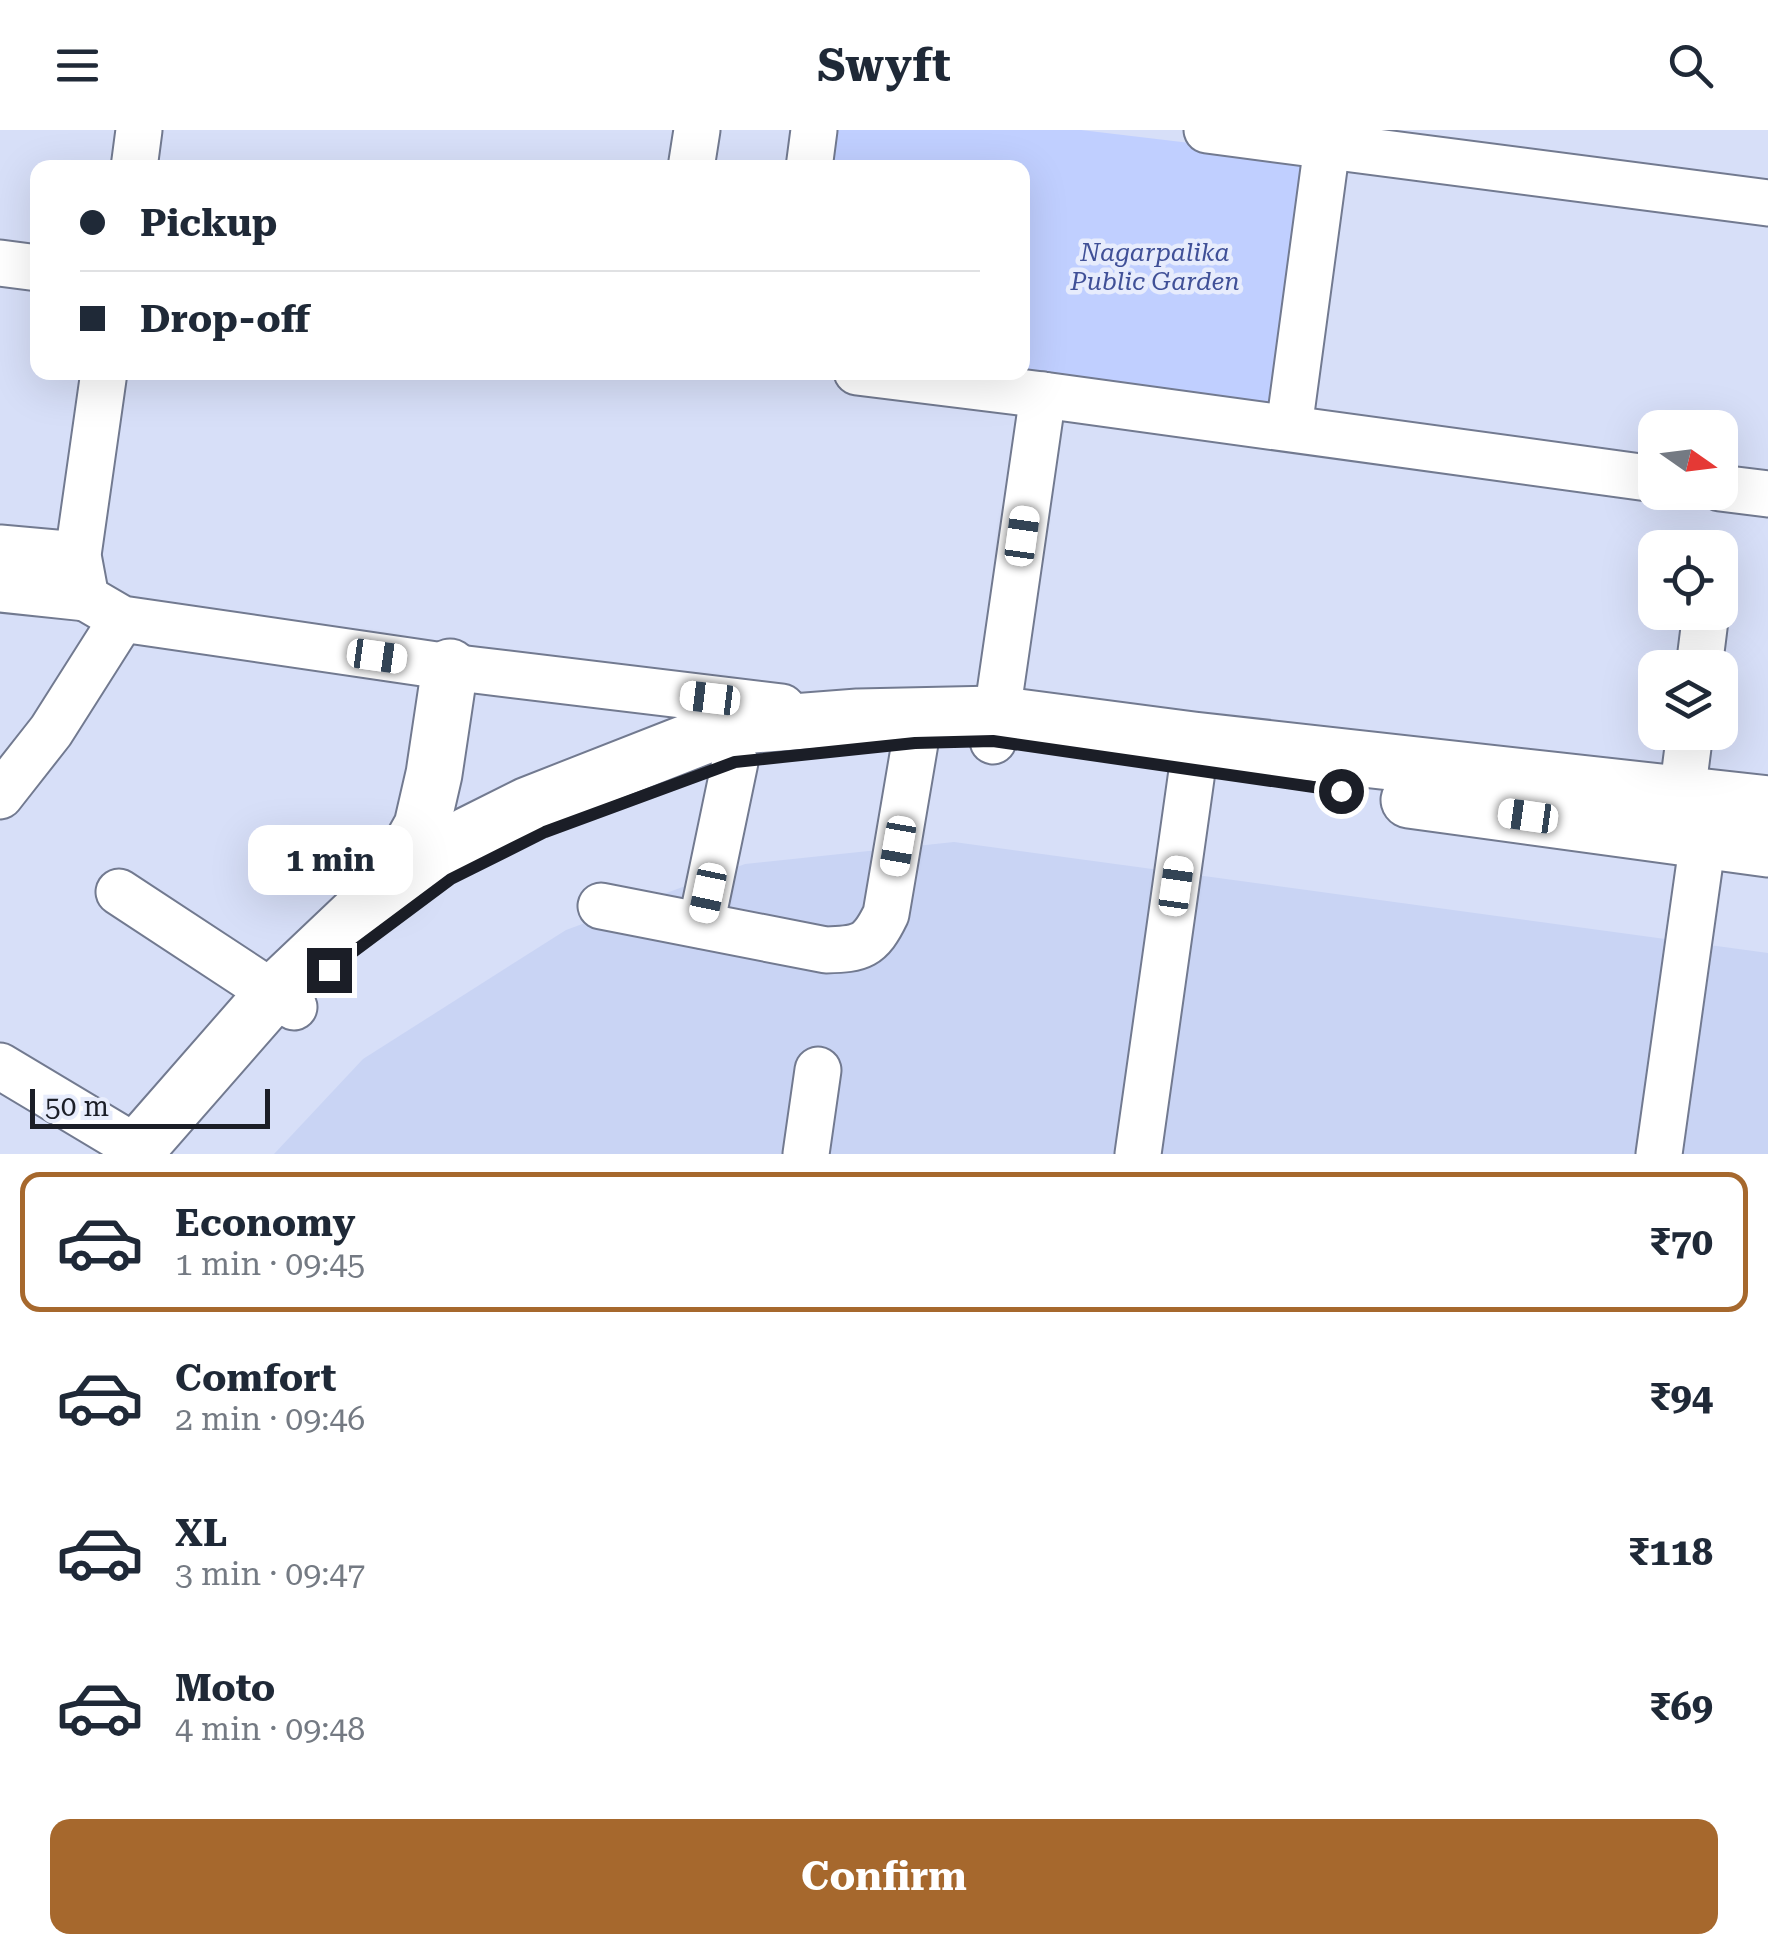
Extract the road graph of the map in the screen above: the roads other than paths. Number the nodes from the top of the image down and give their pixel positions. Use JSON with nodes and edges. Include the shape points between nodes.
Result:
{"nodes":[{"id":1,"x":139,"y":130,"type":"edge"},
{"id":2,"x":696,"y":130,"type":"edge"},
{"id":3,"x":814,"y":130,"type":"edge"},
{"id":4,"x":1206,"y":130,"type":"edge"},
{"id":5,"x":1328,"y":146,"type":"junction"},
{"id":6,"x":135,"y":160,"type":"edge"},
{"id":7,"x":692,"y":160,"type":"edge"},
{"id":8,"x":810,"y":160,"type":"edge"},
{"id":9,"x":1768,"y":203,"type":"edge"},
{"id":10,"x":0,"y":263,"type":"edge"},
{"id":11,"x":30,"y":267,"type":"edge"},
{"id":12,"x":104,"y":380,"type":"edge"},
{"id":13,"x":924,"y":380,"type":"edge"},
{"id":14,"x":1042,"y":394,"type":"junction"},
{"id":15,"x":1289,"y":428,"type":"junction"},
{"id":16,"x":1638,"y":476,"type":"edge"},
{"id":17,"x":1738,"y":490,"type":"edge"},
{"id":18,"x":1768,"y":494,"type":"edge"},
{"id":19,"x":0,"y":548,"type":"edge"},
{"id":20,"x":0,"y":590,"type":"edge"},
{"id":21,"x":95,"y":591,"type":"junction"},
{"id":22,"x":450,"y":666,"type":"junction"},
{"id":23,"x":858,"y":717,"type":"junction"},
{"id":24,"x":994,"y":728,"type":"junction"},
{"id":25,"x":915,"y":743,"type":"junction"},
{"id":26,"x":1689,"y":750,"type":"edge"},
{"id":27,"x":735,"y":762,"type":"junction"},
{"id":28,"x":1192,"y":770,"type":"junction"},
{"id":29,"x":0,"y":796,"type":"edge"},
{"id":30,"x":1768,"y":804,"type":"edge"},
{"id":31,"x":1687,"y":823,"type":"junction"},
{"id":32,"x":1768,"y":849,"type":"edge"},
{"id":33,"x":390,"y":884,"type":"junction"},
{"id":34,"x":120,"y":892,"type":"dead end"},
{"id":35,"x":601,"y":906,"type":"dead end"},
{"id":36,"x":700,"y":926,"type":"junction"},
{"id":37,"x":283,"y":1000,"type":"junction"},
{"id":38,"x":0,"y":1066,"type":"edge"},
{"id":39,"x":818,"y":1070,"type":"dead end"},
{"id":40,"x":143,"y":1152,"type":"edge"},
{"id":41,"x":806,"y":1154,"type":"edge"},
{"id":42,"x":1138,"y":1154,"type":"edge"},
{"id":43,"x":1659,"y":1154,"type":"edge"}],
"edges":[{"from":1,"to":6,"type":"street"},
{"from":2,"to":7,"type":"street"},
{"from":3,"to":8,"type":"street"},
{"from":4,"to":5,"type":"street"},
{"from":5,"to":9,"type":"street"},
{"from":5,"to":15,"type":"street"},
{"from":10,"to":11,"type":"street"},
{"from":12,"to":21,"type":"street"},
{"from":13,"to":14,"type":"street"},
{"from":14,"to":15,"type":"street"},
{"from":14,"to":24,"type":"street"},
{"from":15,"to":16,"type":"street"},
{"from":17,"to":18,"type":"street"},
{"from":19,"to":21,"type":"street"},
{"from":20,"to":21,"type":"street"},
{"from":21,"to":22,"type":"street"},
{"from":21,"to":29,"type":"street","via":[[51,731]]},
{"from":22,"to":23,"type":"street"},
{"from":22,"to":33,"type":"main road","via":[[422,826]]},
{"from":23,"to":24,"type":"main road"},
{"from":23,"to":33,"type":"main road","via":[[727,726],[528,805]]},
{"from":24,"to":25,"type":"main road"},
{"from":24,"to":28,"type":"main road"},
{"from":24,"to":31,"type":"main road","via":[[1193,740]]},
{"from":25,"to":27,"type":"main road"},
{"from":25,"to":36,"type":"street","via":[[886,914],[858,949],[826,950]]},
{"from":26,"to":31,"type":"street"},
{"from":27,"to":36,"type":"street"},
{"from":27,"to":37,"type":"main road","via":[[545,832],[451,879]]},
{"from":28,"to":31,"type":"main road"},
{"from":28,"to":42,"type":"street"},
{"from":30,"to":31,"type":"main road"},
{"from":31,"to":32,"type":"main road"},
{"from":31,"to":43,"type":"street"},
{"from":33,"to":37,"type":"main road"},
{"from":34,"to":37,"type":"street"},
{"from":35,"to":36,"type":"street"},
{"from":37,"to":40,"type":"main road"},
{"from":38,"to":40,"type":"street"},
{"from":39,"to":41,"type":"street"}]}
